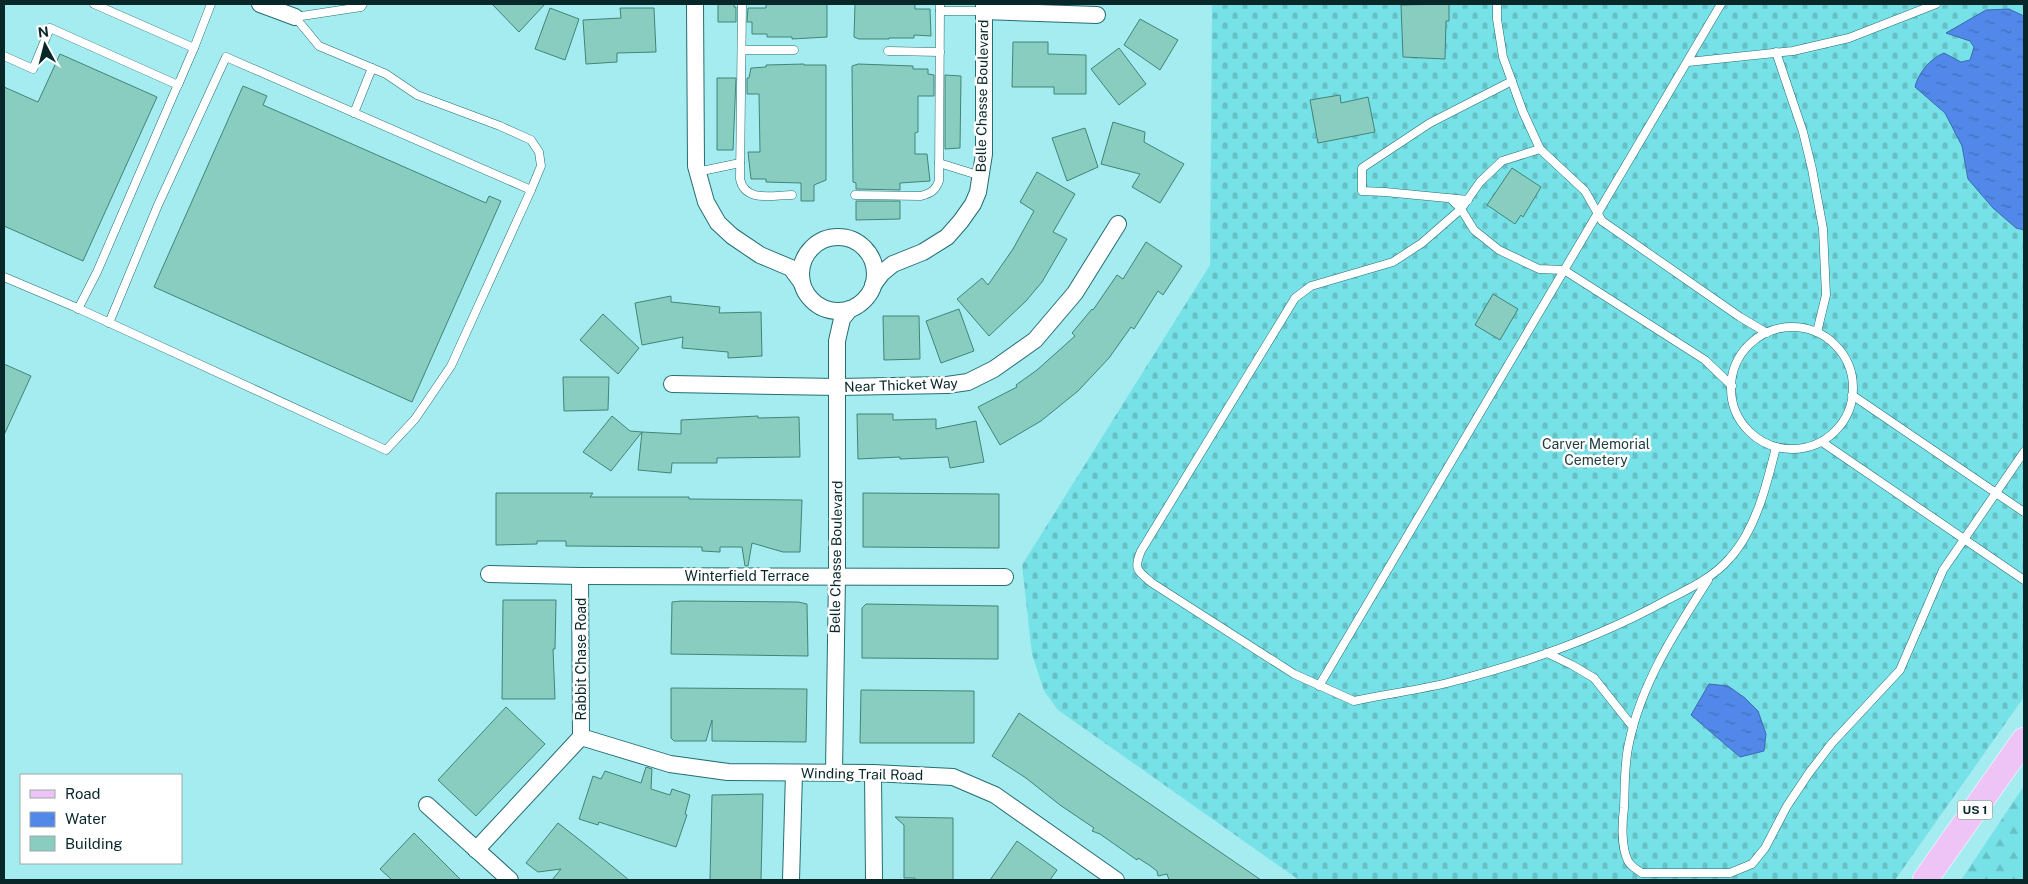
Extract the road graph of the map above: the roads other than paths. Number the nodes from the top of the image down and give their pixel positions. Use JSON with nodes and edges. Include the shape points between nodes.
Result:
{"nodes":[{"id":1,"x":94,"y":4,"type":"edge"},
{"id":2,"x":211,"y":4,"type":"edge"},
{"id":3,"x":260,"y":4,"type":"edge"},
{"id":4,"x":363,"y":4,"type":"edge"},
{"id":5,"x":695,"y":4,"type":"edge"},
{"id":6,"x":742,"y":4,"type":"edge"},
{"id":7,"x":1497,"y":4,"type":"edge"},
{"id":8,"x":1721,"y":4,"type":"edge"},
{"id":9,"x":1936,"y":4,"type":"edge"},
{"id":10,"x":940,"y":7,"type":"edge"},
{"id":11,"x":984,"y":8,"type":"edge"},
{"id":12,"x":1097,"y":15,"type":"dead end"},
{"id":13,"x":295,"y":17,"type":"junction"},
{"id":14,"x":194,"y":48,"type":"junction"},
{"id":15,"x":742,"y":50,"type":"junction"},
{"id":16,"x":794,"y":50,"type":"dead end"},
{"id":17,"x":888,"y":51,"type":"dead end"},
{"id":18,"x":940,"y":52,"type":"junction"},
{"id":19,"x":1776,"y":52,"type":"junction"},
{"id":20,"x":4,"y":56,"type":"edge"},
{"id":21,"x":1688,"y":62,"type":"junction"},
{"id":22,"x":372,"y":68,"type":"junction"},
{"id":23,"x":1512,"y":80,"type":"junction"},
{"id":24,"x":179,"y":82,"type":"junction"},
{"id":25,"x":354,"y":113,"type":"junction"},
{"id":26,"x":1540,"y":149,"type":"junction"},
{"id":27,"x":740,"y":163,"type":"junction"},
{"id":28,"x":939,"y":163,"type":"junction"},
{"id":29,"x":697,"y":172,"type":"junction"},
{"id":30,"x":981,"y":176,"type":"junction"},
{"id":31,"x":531,"y":190,"type":"junction"},
{"id":32,"x":792,"y":195,"type":"dead end"},
{"id":33,"x":855,"y":195,"type":"dead end"},
{"id":34,"x":1451,"y":198,"type":"junction"},
{"id":35,"x":1468,"y":200,"type":"junction"},
{"id":36,"x":1461,"y":209,"type":"junction"},
{"id":37,"x":1598,"y":213,"type":"junction"},
{"id":38,"x":1118,"y":224,"type":"dead end"},
{"id":39,"x":808,"y":254,"type":"junction"},
{"id":40,"x":870,"y":255,"type":"junction"},
{"id":41,"x":783,"y":264,"type":"junction"},
{"id":42,"x":893,"y":264,"type":"junction"},
{"id":43,"x":1564,"y":270,"type":"junction"},
{"id":44,"x":4,"y":277,"type":"edge"},
{"id":45,"x":802,"y":283,"type":"junction"},
{"id":46,"x":873,"y":285,"type":"junction"},
{"id":47,"x":823,"y":307,"type":"junction"},
{"id":48,"x":78,"y":309,"type":"junction"},
{"id":49,"x":850,"y":309,"type":"junction"},
{"id":50,"x":109,"y":323,"type":"junction"},
{"id":51,"x":1817,"y":332,"type":"junction"},
{"id":52,"x":1767,"y":333,"type":"junction"},
{"id":53,"x":837,"y":341,"type":"junction"},
{"id":54,"x":672,"y":384,"type":"dead end"},
{"id":55,"x":1732,"y":386,"type":"junction"},
{"id":56,"x":838,"y":387,"type":"junction"},
{"id":57,"x":1852,"y":395,"type":"junction"},
{"id":58,"x":1822,"y":442,"type":"junction"},
{"id":59,"x":1776,"y":447,"type":"junction"},
{"id":60,"x":2024,"y":452,"type":"edge"},
{"id":61,"x":1995,"y":492,"type":"junction"},
{"id":62,"x":2024,"y":512,"type":"edge"},
{"id":63,"x":1963,"y":538,"type":"junction"},
{"id":64,"x":488,"y":574,"type":"dead end"},
{"id":65,"x":1712,"y":574,"type":"junction"},
{"id":66,"x":580,"y":576,"type":"junction"},
{"id":67,"x":836,"y":576,"type":"junction"},
{"id":68,"x":1005,"y":576,"type":"dead end"},
{"id":69,"x":2024,"y":580,"type":"edge"},
{"id":70,"x":1547,"y":653,"type":"junction"},
{"id":71,"x":1319,"y":686,"type":"junction"},
{"id":72,"x":1633,"y":727,"type":"junction"},
{"id":73,"x":581,"y":737,"type":"junction"},
{"id":74,"x":2024,"y":740,"type":"edge"},
{"id":75,"x":834,"y":772,"type":"junction"},
{"id":76,"x":794,"y":773,"type":"junction"},
{"id":77,"x":873,"y":773,"type":"junction"},
{"id":78,"x":427,"y":805,"type":"dead end"},
{"id":79,"x":476,"y":850,"type":"junction"},
{"id":80,"x":510,"y":880,"type":"edge"},
{"id":81,"x":791,"y":880,"type":"edge"},
{"id":82,"x":874,"y":880,"type":"edge"},
{"id":83,"x":1116,"y":880,"type":"edge"},
{"id":84,"x":1925,"y":880,"type":"edge"}],
"edges":[{"from":1,"to":14,"type":"lane"},
{"from":2,"to":14,"type":"lane"},
{"from":3,"to":13,"type":"street"},
{"from":4,"to":13,"type":"lane","via":[[361,7]]},
{"from":5,"to":29,"type":"street","name":"Belle Chasse Boulevard"},
{"from":6,"to":15,"type":"lane"},
{"from":7,"to":23,"type":"lane","via":[[1504,57]]},
{"from":8,"to":21,"type":"lane"},
{"from":9,"to":19,"type":"lane","via":[[1849,38]]},
{"from":10,"to":11,"type":"lane"},
{"from":10,"to":18,"type":"lane"},
{"from":11,"to":12,"type":"street"},
{"from":11,"to":30,"type":"street","name":"Belle Chasse Boulevard","via":[[984,154]]},
{"from":13,"to":22,"type":"lane","via":[[319,46]]},
{"from":14,"to":24,"type":"lane"},
{"from":15,"to":16,"type":"lane"},
{"from":15,"to":27,"type":"lane"},
{"from":17,"to":18,"type":"lane"},
{"from":18,"to":28,"type":"lane"},
{"from":19,"to":21,"type":"lane"},
{"from":19,"to":51,"type":"lane","via":[[1803,132],[1823,229],[1826,295]]},
{"from":20,"to":24,"type":"lane","via":[[33,68],[50,28],[178,85]]},
{"from":21,"to":37,"type":"lane"},
{"from":22,"to":25,"type":"lane"},
{"from":22,"to":31,"type":"lane","via":[[417,96],[531,140],[539,152],[541,166]]},
{"from":23,"to":26,"type":"lane"},
{"from":23,"to":34,"type":"lane","via":[[1430,123],[1362,168],[1362,191]]},
{"from":24,"to":48,"type":"lane"},
{"from":25,"to":31,"type":"lane"},
{"from":25,"to":50,"type":"lane","via":[[226,57],[158,205]]},
{"from":26,"to":35,"type":"lane","via":[[1502,162],[1480,182]]},
{"from":26,"to":37,"type":"lane","via":[[1585,191]]},
{"from":27,"to":29,"type":"lane"},
{"from":27,"to":32,"type":"lane","via":[[740,179],[745,192],[754,196]]},
{"from":28,"to":30,"type":"lane"},
{"from":28,"to":33,"type":"lane","via":[[939,181],[931,194]]},
{"from":29,"to":41,"type":"street","name":"Belle Chasse Boulevard","via":[[706,202],[718,222],[742,244]]},
{"from":30,"to":42,"type":"street","name":"Belle Chasse Boulevard","via":[[973,204],[947,236],[923,252]]},
{"from":31,"to":50,"type":"lane","via":[[451,366],[415,419],[386,450]]},
{"from":34,"to":35,"type":"lane"},
{"from":34,"to":36,"type":"lane"},
{"from":35,"to":36,"type":"lane"},
{"from":36,"to":43,"type":"lane","via":[[1474,230],[1499,250],[1539,269]]},
{"from":36,"to":71,"type":"lane","via":[[1422,243],[1393,262],[1311,286],[1295,298],[1136,563],[1138,572],[1152,583],[1294,674]]},
{"from":37,"to":43,"type":"lane"},
{"from":37,"to":52,"type":"lane","via":[[1602,221]]},
{"from":38,"to":56,"type":"street","name":"Near Thicket Way","via":[[1074,293],[1035,340],[994,369],[968,382],[947,385]]},
{"from":39,"to":40,"type":"street","via":[[819,242],[834,237],[860,244]]},
{"from":39,"to":41,"type":"street"},
{"from":39,"to":45,"type":"street","via":[[802,266]]},
{"from":40,"to":42,"type":"street"},
{"from":40,"to":46,"type":"street","via":[[875,273]]},
{"from":41,"to":45,"type":"street","name":"Belle Chasse Boulevard","via":[[791,268]]},
{"from":42,"to":46,"type":"street","name":"Belle Chasse Boulevard"},
{"from":43,"to":55,"type":"lane","via":[[1704,360]]},
{"from":43,"to":71,"type":"lane"},
{"from":44,"to":48,"type":"lane"},
{"from":45,"to":47,"type":"street","name":"Belle Chasse Boulevard","via":[[810,298]]},
{"from":46,"to":49,"type":"street","name":"Belle Chasse Boulevard","via":[[860,304]]},
{"from":47,"to":49,"type":"street","via":[[838,311]]},
{"from":47,"to":53,"type":"street","name":"Belle Chasse Boulevard","via":[[833,324]]},
{"from":48,"to":50,"type":"lane"},
{"from":49,"to":53,"type":"street","name":"Belle Chasse Boulevard","via":[[842,318]]},
{"from":51,"to":52,"type":"lane","via":[[1798,327]]},
{"from":51,"to":57,"type":"lane","via":[[1829,339],[1846,359],[1854,390]]},
{"from":52,"to":55,"type":"lane","via":[[1742,352],[1733,373]]},
{"from":53,"to":56,"type":"street","name":"Belle Chasse Boulevard"},
{"from":54,"to":56,"type":"street","name":"Near Thicket Way"},
{"from":55,"to":59,"type":"lane","via":[[1731,398],[1738,418],[1746,429]]},
{"from":56,"to":67,"type":"street","name":"Belle Chasse Boulevard"},
{"from":57,"to":58,"type":"lane","via":[[1847,416],[1836,432]]},
{"from":57,"to":61,"type":"lane"},
{"from":58,"to":59,"type":"lane","via":[[1788,450]]},
{"from":58,"to":63,"type":"lane"},
{"from":59,"to":65,"type":"lane","via":[[1749,529],[1730,559]]},
{"from":60,"to":61,"type":"lane"},
{"from":61,"to":62,"type":"lane"},
{"from":61,"to":63,"type":"lane"},
{"from":63,"to":69,"type":"lane"},
{"from":63,"to":72,"type":"lane","via":[[1943,570],[1900,670],[1832,743],[1809,773],[1752,864],[1730,873],[1666,874],[1642,873],[1628,861],[1623,818],[1628,746]]},
{"from":64,"to":66,"type":"street","name":"Winterfield Terrace"},
{"from":65,"to":70,"type":"lane","via":[[1650,610]]},
{"from":65,"to":72,"type":"lane","via":[[1685,615],[1649,683]]},
{"from":66,"to":67,"type":"street","name":"Winterfield Terrace"},
{"from":66,"to":73,"type":"street","name":"Rabbit Chase Road"},
{"from":67,"to":68,"type":"street","name":"Winterfield Terrace"},
{"from":67,"to":75,"type":"street","name":"Belle Chasse Boulevard"},
{"from":70,"to":71,"type":"lane","via":[[1450,683],[1354,701]]},
{"from":70,"to":72,"type":"lane","via":[[1594,678]]},
{"from":73,"to":76,"type":"street","name":"Winding Trail Road","via":[[670,764],[728,772]]},
{"from":73,"to":79,"type":"street","name":"Rabbit Chase Road"},
{"from":74,"to":84,"type":"main road","number":"US 1"},
{"from":75,"to":76,"type":"street","name":"Winding Trail Road"},
{"from":75,"to":77,"type":"street","name":"Winding Trail Road"},
{"from":76,"to":81,"type":"street"},
{"from":77,"to":82,"type":"street"},
{"from":77,"to":83,"type":"street","name":"Winding Trail Road","via":[[953,777],[995,795]]},
{"from":78,"to":79,"type":"street"},
{"from":79,"to":80,"type":"street"}]}
